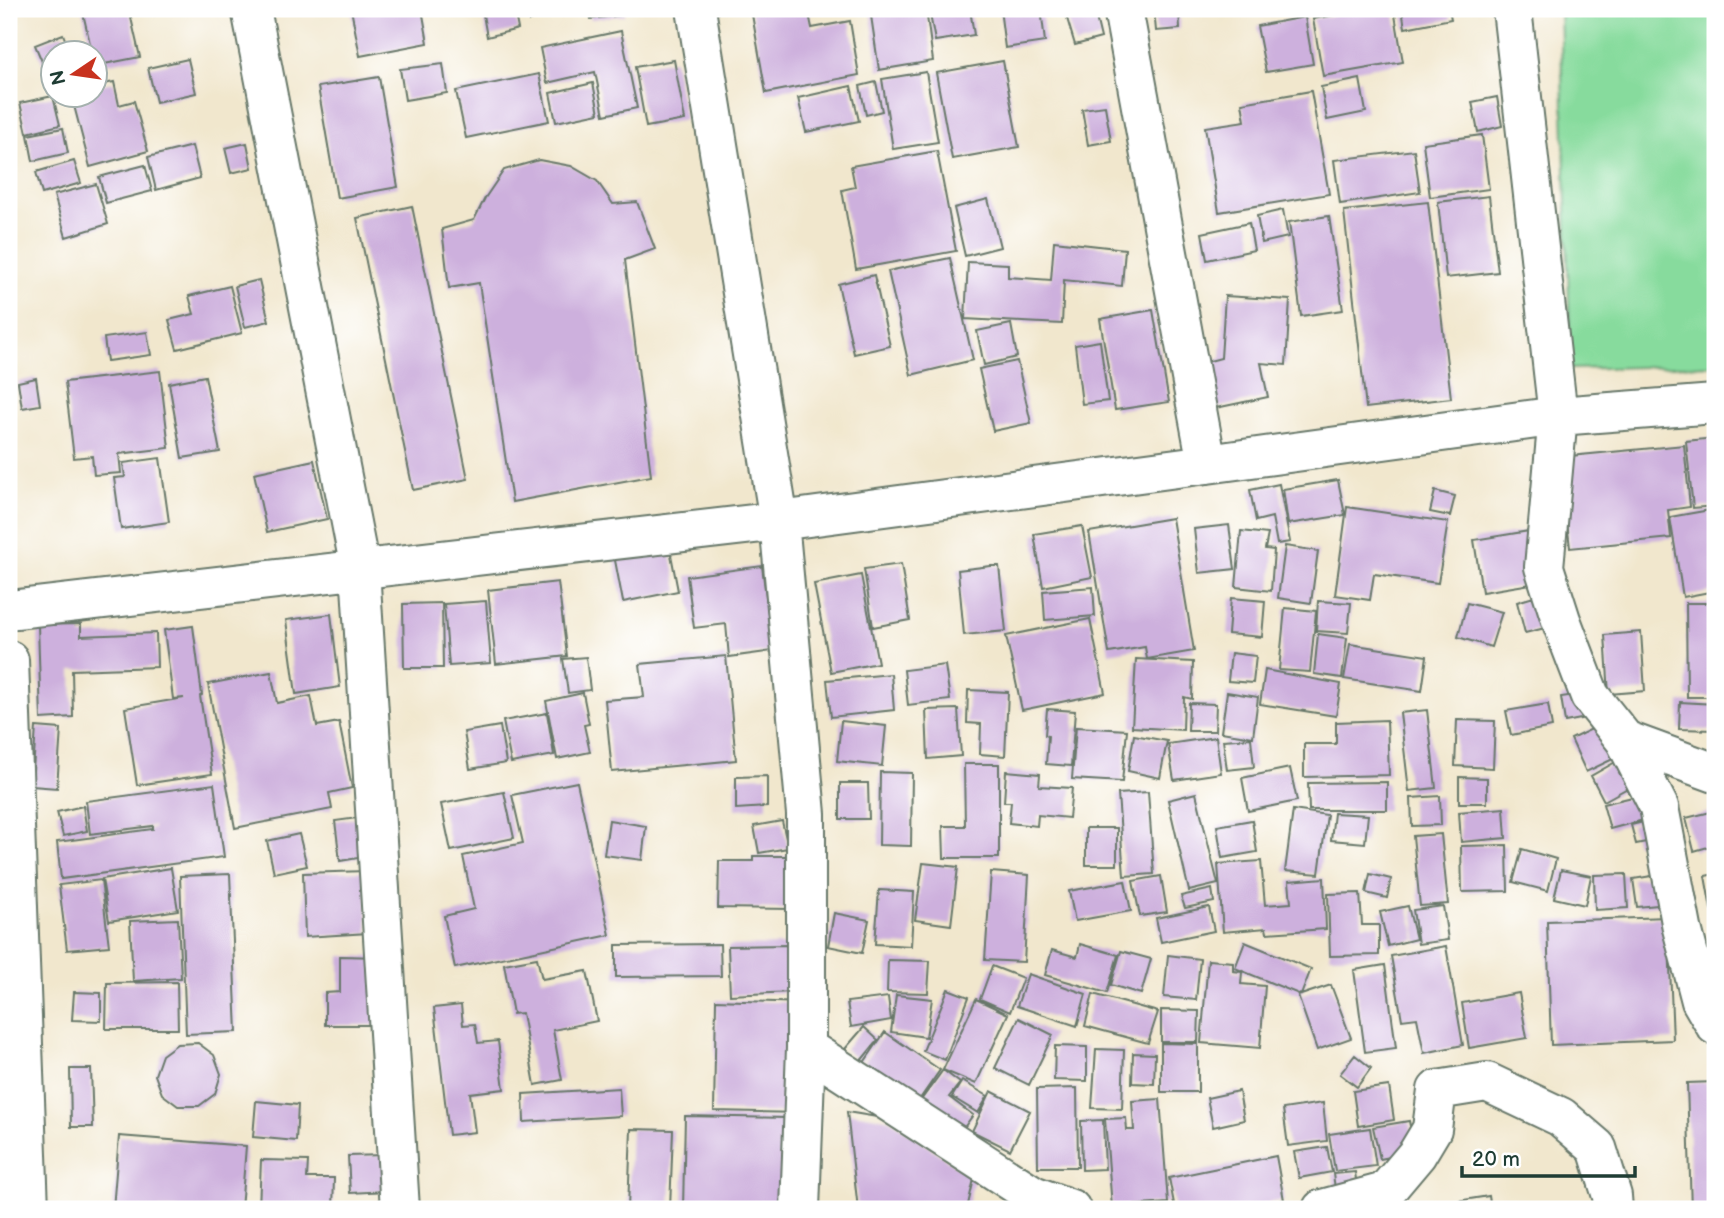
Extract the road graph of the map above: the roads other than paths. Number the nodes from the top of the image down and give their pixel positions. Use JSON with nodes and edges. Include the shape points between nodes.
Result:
{"nodes":[{"id":1,"x":251,"y":9,"type":"edge"},
{"id":2,"x":696,"y":9,"type":"edge"},
{"id":3,"x":1123,"y":9,"type":"edge"},
{"id":4,"x":1512,"y":9,"type":"edge"},
{"id":5,"x":1715,"y":404,"type":"edge"},
{"id":6,"x":1558,"y":416,"type":"junction"},
{"id":7,"x":1207,"y":464,"type":"junction"},
{"id":8,"x":779,"y":521,"type":"junction"},
{"id":9,"x":359,"y":569,"type":"junction"},
{"id":10,"x":9,"y":610,"type":"edge"},
{"id":11,"x":9,"y":660,"type":"edge"},
{"id":12,"x":1625,"y":740,"type":"junction"},
{"id":13,"x":1715,"y":774,"type":"edge"},
{"id":14,"x":1715,"y":1025,"type":"edge"},
{"id":15,"x":806,"y":1048,"type":"junction"},
{"id":16,"x":29,"y":1209,"type":"edge"},
{"id":17,"x":400,"y":1209,"type":"edge"},
{"id":18,"x":800,"y":1209,"type":"edge"},
{"id":19,"x":1071,"y":1209,"type":"edge"},
{"id":20,"x":1322,"y":1209,"type":"edge"},
{"id":21,"x":1613,"y":1209,"type":"edge"}],
"edges":[{"from":1,"to":9,"type":"street"},
{"from":2,"to":8,"type":"street"},
{"from":3,"to":7,"type":"street"},
{"from":4,"to":6,"type":"street"},
{"from":5,"to":6,"type":"street"},
{"from":6,"to":7,"type":"street"},
{"from":6,"to":12,"type":"street","via":[[1545,567],[1590,696]]},
{"from":7,"to":8,"type":"street"},
{"from":8,"to":9,"type":"street"},
{"from":8,"to":15,"type":"street","via":[[806,814]]},
{"from":9,"to":10,"type":"street"},
{"from":9,"to":17,"type":"street"},
{"from":11,"to":16,"type":"street"},
{"from":12,"to":13,"type":"street"},
{"from":12,"to":14,"type":"street","via":[[1660,807],[1682,928],[1702,1001]]},
{"from":15,"to":18,"type":"street"},
{"from":15,"to":19,"type":"street","via":[[1033,1195]]},
{"from":20,"to":21,"type":"street","via":[[1385,1192],[1432,1129],[1437,1090],[1487,1082],[1561,1117],[1597,1148]]}]}
